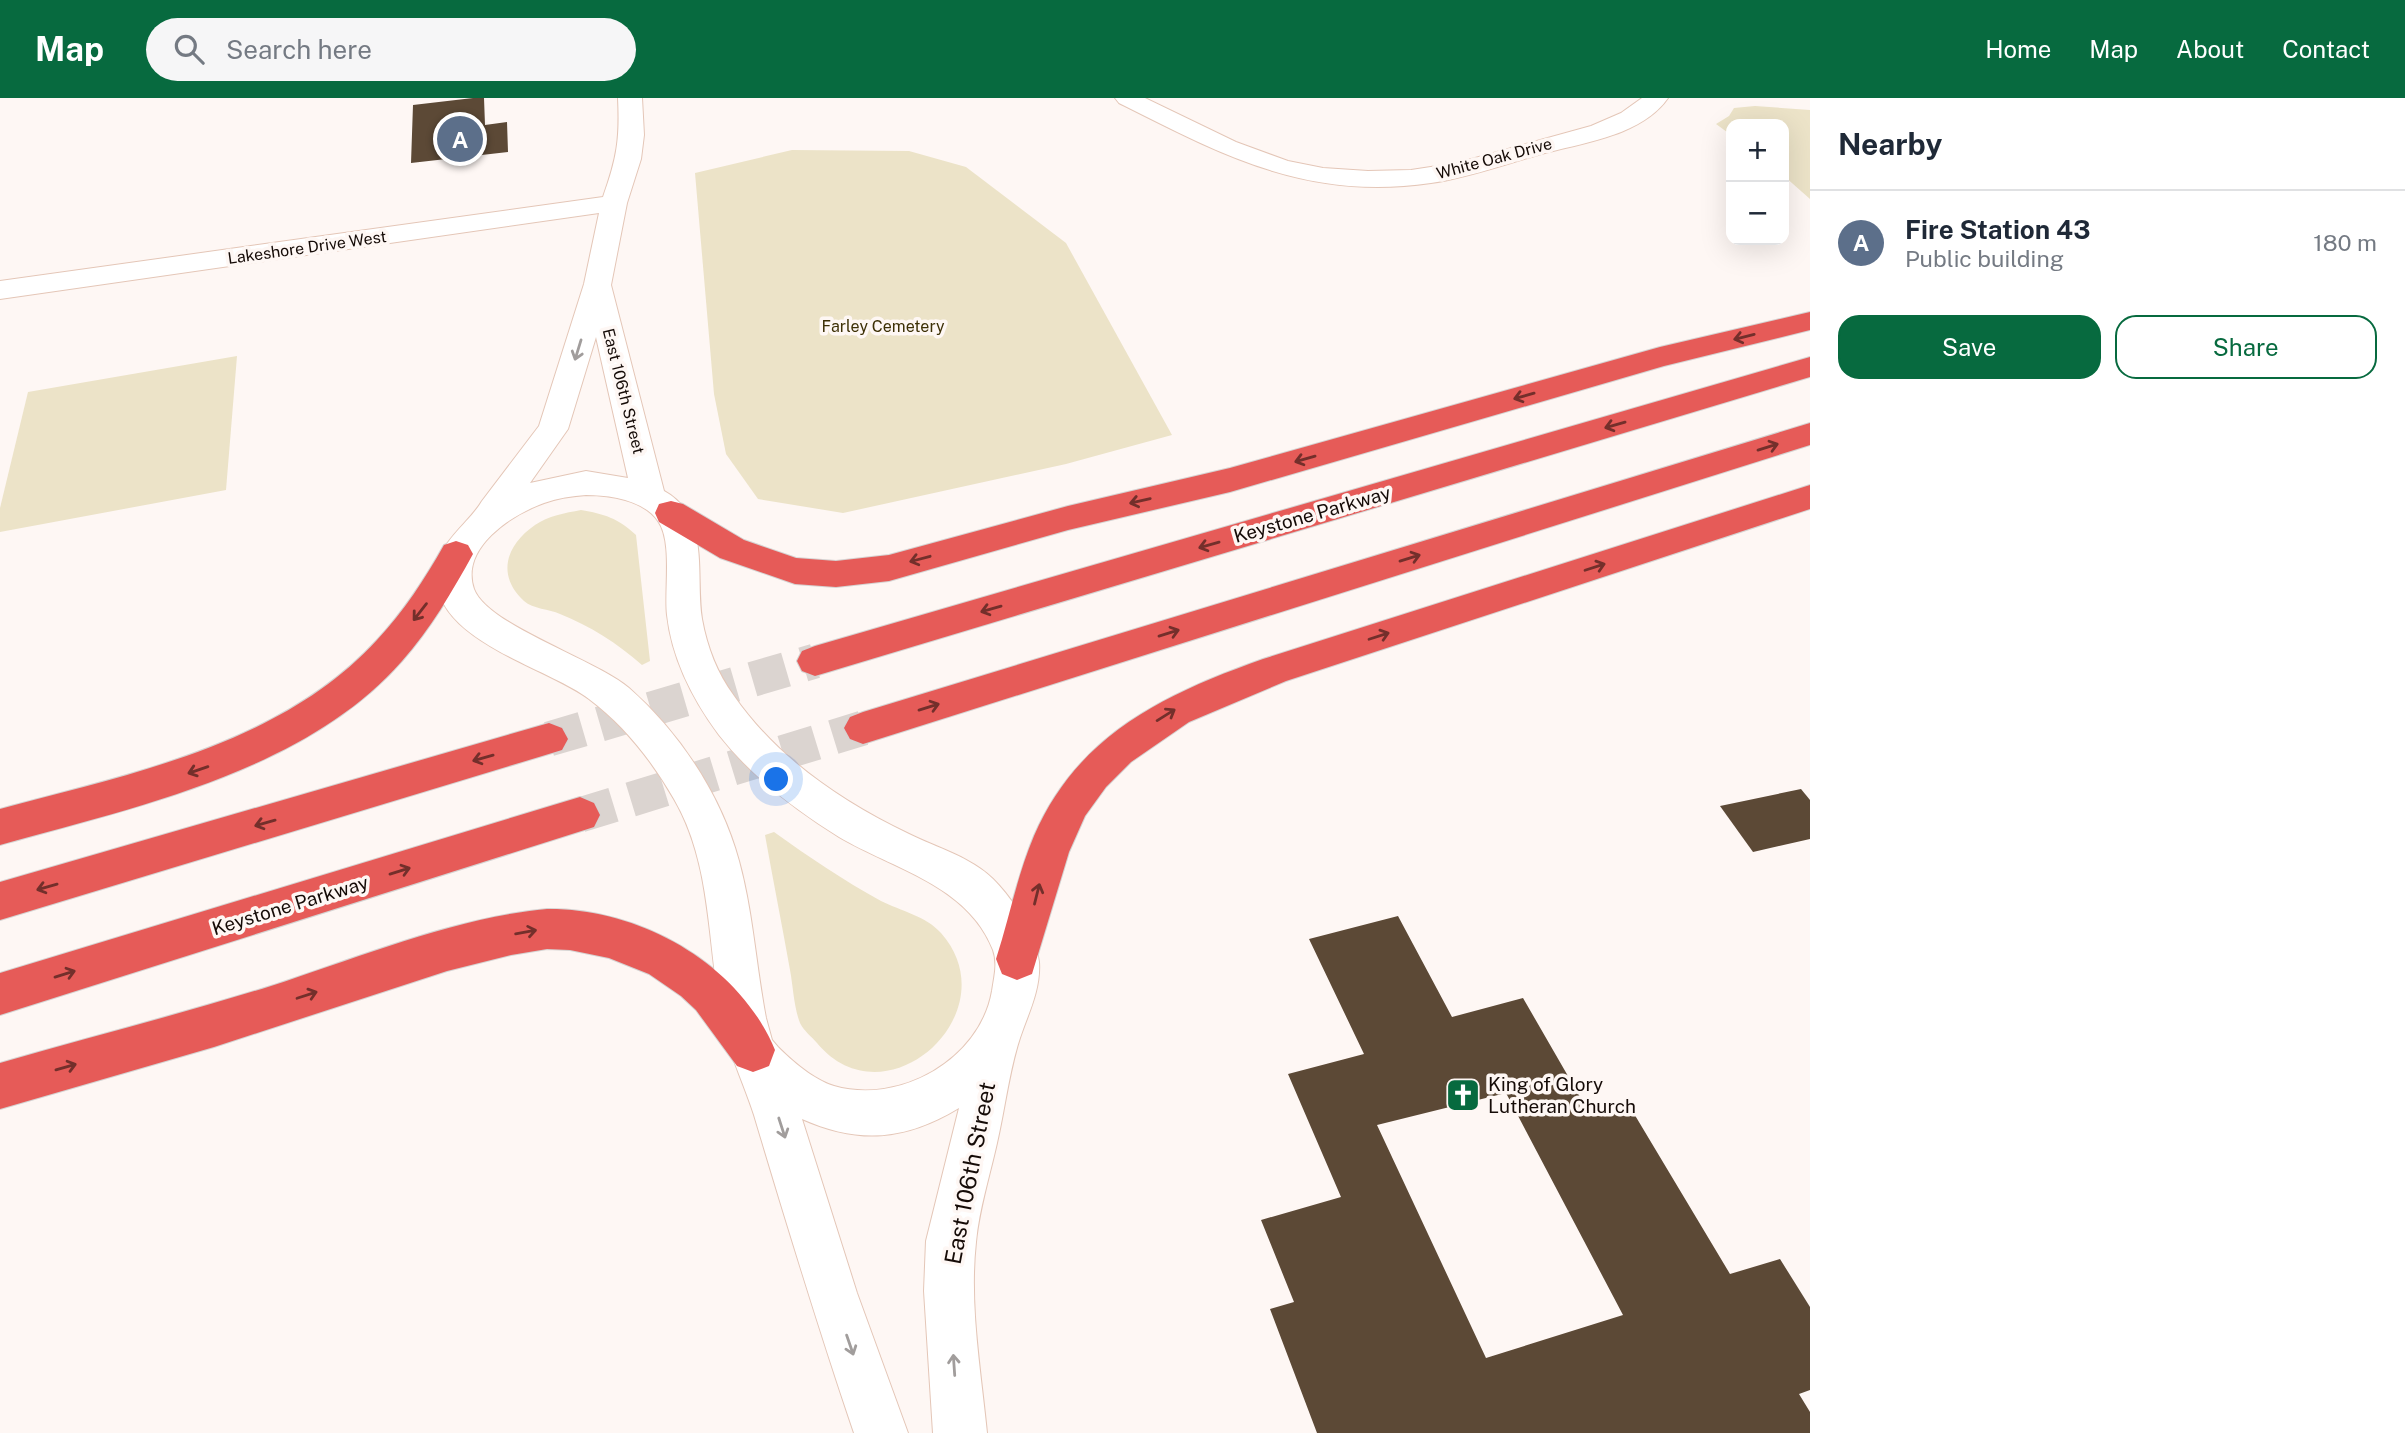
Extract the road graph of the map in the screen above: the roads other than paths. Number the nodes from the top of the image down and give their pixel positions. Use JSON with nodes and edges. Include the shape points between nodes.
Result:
{"nodes":[{"id":1,"x":630,"y":98,"type":"edge"},
{"id":2,"x":1127,"y":98,"type":"edge"},
{"id":3,"x":1656,"y":98,"type":"edge"},
{"id":4,"x":614,"y":203,"type":"junction"},
{"id":5,"x":598,"y":284,"type":"junction"},
{"id":6,"x":0,"y":290,"type":"edge"},
{"id":7,"x":1810,"y":321,"type":"edge"},
{"id":8,"x":1810,"y":366,"type":"edge"},
{"id":9,"x":1810,"y":434,"type":"edge"},
{"id":10,"x":1810,"y":497,"type":"edge"},
{"id":11,"x":660,"y":505,"type":"junction"},
{"id":12,"x":485,"y":522,"type":"junction"},
{"id":13,"x":456,"y":554,"type":"junction"},
{"id":14,"x":815,"y":661,"type":"tunnel mouth"},
{"id":15,"x":863,"y":727,"type":"tunnel mouth"},
{"id":16,"x":549,"y":739,"type":"tunnel mouth"},
{"id":17,"x":580,"y":815,"type":"tunnel mouth"},
{"id":18,"x":0,"y":827,"type":"edge"},
{"id":19,"x":0,"y":901,"type":"edge"},
{"id":20,"x":1017,"y":959,"type":"junction"},
{"id":21,"x":0,"y":994,"type":"edge"},
{"id":22,"x":998,"y":1039,"type":"junction"},
{"id":23,"x":757,"y":1057,"type":"junction"},
{"id":24,"x":0,"y":1086,"type":"edge"},
{"id":25,"x":881,"y":1433,"type":"edge"},
{"id":26,"x":960,"y":1433,"type":"edge"}],
"edges":[{"from":1,"to":4,"type":"street","name":"East 106th Street","via":[[629,159]]},
{"from":2,"to":3,"type":"street","name":"White Oak Drive","via":[[1265,162],[1319,175],[1387,178],[1432,175],[1608,128],[1638,115]]},
{"from":4,"to":5,"type":"street","name":"East 106th Street"},
{"from":4,"to":6,"type":"street","name":"Lakeshore Drive West"},
{"from":5,"to":11,"type":"street","name":"East 106th Street"},
{"from":5,"to":12,"type":"street","name":"East 106th Street","one_way":true,"via":[[553,429]]},
{"from":7,"to":11,"type":"highway","one_way":true,"via":[[1660,357],[1230,480],[879,569],[836,574],[771,564],[732,549]]},
{"from":8,"to":14,"type":"highway","name":"Keystone Parkway","one_way":true},
{"from":15,"to":9,"type":"highway","one_way":true},
{"from":20,"to":10,"type":"highway","one_way":true,"via":[[1043,869],[1064,817],[1111,758],[1166,715],[1276,669]]},
{"from":11,"to":12,"type":"street","via":[[620,486],[555,486],[511,502]]},
{"from":11,"to":20,"type":"street","name":"East 106th Street","via":[[684,559],[683,603],[692,651],[732,721],[772,766],[812,798],[975,889],[1002,926]]},
{"from":12,"to":13,"type":"street"},
{"from":13,"to":18,"type":"highway","one_way":true,"via":[[429,601],[374,666],[300,722],[234,757],[192,772]]},
{"from":13,"to":23,"type":"street","via":[[454,583],[469,612],[485,626],[582,676],[620,702],[686,783],[721,860],[741,1004]]},
{"from":16,"to":19,"type":"highway","one_way":true},
{"from":21,"to":17,"type":"highway","name":"Keystone Parkway","one_way":true},
{"from":20,"to":22,"type":"street","via":[[1013,1000]]},
{"from":22,"to":23,"type":"street","via":[[963,1079],[901,1109],[869,1115],[834,1112],[800,1094]]},
{"from":26,"to":22,"type":"street","name":"East 106th Street","one_way":true,"via":[[949,1291],[951,1241]]},
{"from":24,"to":23,"type":"highway","one_way":true,"via":[[243,1016],[401,964],[537,930],[585,932],[634,944],[665,959],[712,995]]},
{"from":23,"to":25,"type":"street","one_way":true}]}
